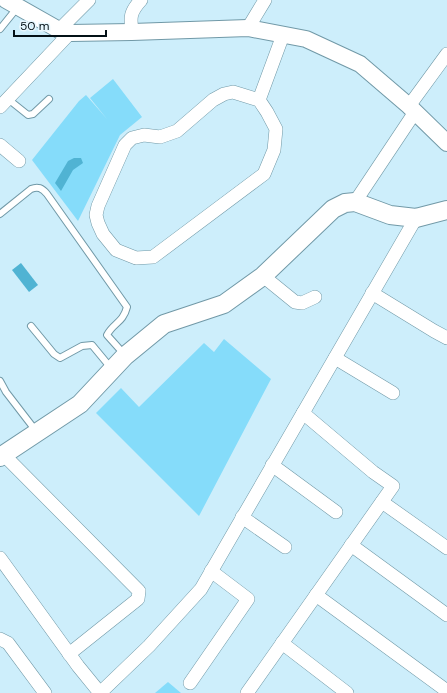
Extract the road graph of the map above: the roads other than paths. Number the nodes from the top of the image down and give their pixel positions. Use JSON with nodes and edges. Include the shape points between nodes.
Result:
{"nodes":[{"id":1,"x":89,"y":0,"type":"edge"},
{"id":2,"x":141,"y":0,"type":"edge"},
{"id":3,"x":265,"y":0,"type":"edge"},
{"id":4,"x":12,"y":3,"type":"edge"},
{"id":5,"x":248,"y":28,"type":"junction"},
{"id":6,"x":0,"y":29,"type":"edge"},
{"id":7,"x":65,"y":31,"type":"junction"},
{"id":8,"x":132,"y":32,"type":"junction"},
{"id":9,"x":283,"y":35,"type":"junction"},
{"id":10,"x":445,"y":59,"type":"edge"},
{"id":11,"x":49,"y":98,"type":"dead end"},
{"id":12,"x":259,"y":100,"type":"junction"},
{"id":13,"x":4,"y":103,"type":"edge"},
{"id":14,"x":412,"y":109,"type":"junction"},
{"id":15,"x":447,"y":143,"type":"edge"},
{"id":16,"x":0,"y":145,"type":"edge"},
{"id":17,"x":18,"y":161,"type":"dead end"},
{"id":18,"x":355,"y":202,"type":"junction"},
{"id":19,"x":447,"y":210,"type":"edge"},
{"id":20,"x":0,"y":214,"type":"edge"},
{"id":21,"x":416,"y":218,"type":"junction"},
{"id":22,"x":263,"y":276,"type":"junction"},
{"id":23,"x":372,"y":293,"type":"junction"},
{"id":24,"x":315,"y":297,"type":"dead end"},
{"id":25,"x":30,"y":326,"type":"dead end"},
{"id":26,"x":447,"y":338,"type":"edge"},
{"id":27,"x":125,"y":356,"type":"junction"},
{"id":28,"x":334,"y":358,"type":"junction"},
{"id":29,"x":112,"y":369,"type":"junction"},
{"id":30,"x":0,"y":381,"type":"edge"},
{"id":31,"x":393,"y":393,"type":"dead end"},
{"id":32,"x":303,"y":413,"type":"junction"},
{"id":33,"x":37,"y":433,"type":"junction"},
{"id":34,"x":2,"y":456,"type":"edge"},
{"id":35,"x":272,"y":465,"type":"junction"},
{"id":36,"x":382,"y":502,"type":"junction"},
{"id":37,"x":336,"y":512,"type":"dead end"},
{"id":38,"x":242,"y":517,"type":"junction"},
{"id":39,"x":351,"y":545,"type":"junction"},
{"id":40,"x":285,"y":548,"type":"dead end"},
{"id":41,"x":447,"y":548,"type":"edge"},
{"id":42,"x":1,"y":562,"type":"edge"},
{"id":43,"x":211,"y":571,"type":"junction"},
{"id":44,"x":316,"y":595,"type":"junction"},
{"id":45,"x":447,"y":615,"type":"edge"},
{"id":46,"x":0,"y":640,"type":"edge"},
{"id":47,"x":282,"y":643,"type":"junction"},
{"id":48,"x":69,"y":654,"type":"junction"},
{"id":49,"x":190,"y":683,"type":"dead end"},
{"id":50,"x":40,"y":691,"type":"edge"},
{"id":51,"x":447,"y":691,"type":"edge"},
{"id":52,"x":250,"y":692,"type":"edge"},
{"id":53,"x":100,"y":693,"type":"edge"},
{"id":54,"x":347,"y":693,"type":"edge"}],
"edges":[{"from":1,"to":7,"type":"street"},
{"from":2,"to":8,"type":"street","via":[[130,17]]},
{"from":3,"to":5,"type":"street"},
{"from":4,"to":6,"type":"lane"},
{"from":4,"to":7,"type":"street"},
{"from":5,"to":8,"type":"street"},
{"from":5,"to":9,"type":"street"},
{"from":7,"to":8,"type":"street"},
{"from":7,"to":13,"type":"street"},
{"from":9,"to":12,"type":"street"},
{"from":9,"to":14,"type":"street","via":[[306,39],[360,64]]},
{"from":10,"to":14,"type":"street"},
{"from":11,"to":13,"type":"lane","via":[[33,114],[28,115]]},
{"from":12,"to":12,"type":"street","via":[[276,129],[274,150],[264,174],[153,257],[136,258],[116,250],[103,234],[96,215],[125,145],[132,138],[144,135],[160,137],[177,131],[213,100],[224,94],[233,92]]},
{"from":14,"to":15,"type":"street"},
{"from":14,"to":18,"type":"street"},
{"from":16,"to":17,"type":"street"},
{"from":18,"to":21,"type":"main road","via":[[390,215]]},
{"from":18,"to":22,"type":"main road","via":[[345,203],[333,209]]},
{"from":19,"to":21,"type":"main road"},
{"from":20,"to":27,"type":"lane","via":[[30,189],[42,188],[48,194],[127,307],[122,319],[107,335]]},
{"from":21,"to":23,"type":"street"},
{"from":22,"to":24,"type":"street","via":[[295,302],[302,303]]},
{"from":22,"to":27,"type":"main road","via":[[224,304],[164,324]]},
{"from":23,"to":26,"type":"street"},
{"from":23,"to":28,"type":"street"},
{"from":25,"to":29,"type":"lane","via":[[60,358],[82,346],[92,345]]},
{"from":27,"to":29,"type":"main road"},
{"from":28,"to":31,"type":"street"},
{"from":28,"to":32,"type":"street"},
{"from":29,"to":33,"type":"main road","via":[[80,404]]},
{"from":30,"to":33,"type":"lane"},
{"from":32,"to":35,"type":"street"},
{"from":32,"to":36,"type":"street","via":[[393,486]]},
{"from":33,"to":34,"type":"main road"},
{"from":34,"to":48,"type":"street","via":[[139,592],[138,599]]},
{"from":35,"to":37,"type":"street"},
{"from":35,"to":38,"type":"street"},
{"from":36,"to":39,"type":"street"},
{"from":36,"to":41,"type":"street"},
{"from":38,"to":40,"type":"street"},
{"from":38,"to":43,"type":"street"},
{"from":39,"to":44,"type":"street"},
{"from":39,"to":45,"type":"street"},
{"from":42,"to":48,"type":"street"},
{"from":43,"to":49,"type":"street","via":[[248,599]]},
{"from":43,"to":53,"type":"street","via":[[201,589],[149,646]]},
{"from":44,"to":47,"type":"street"},
{"from":44,"to":51,"type":"street"},
{"from":46,"to":50,"type":"street","via":[[8,642]]},
{"from":47,"to":52,"type":"street"},
{"from":47,"to":54,"type":"street"},
{"from":48,"to":53,"type":"street"}]}
